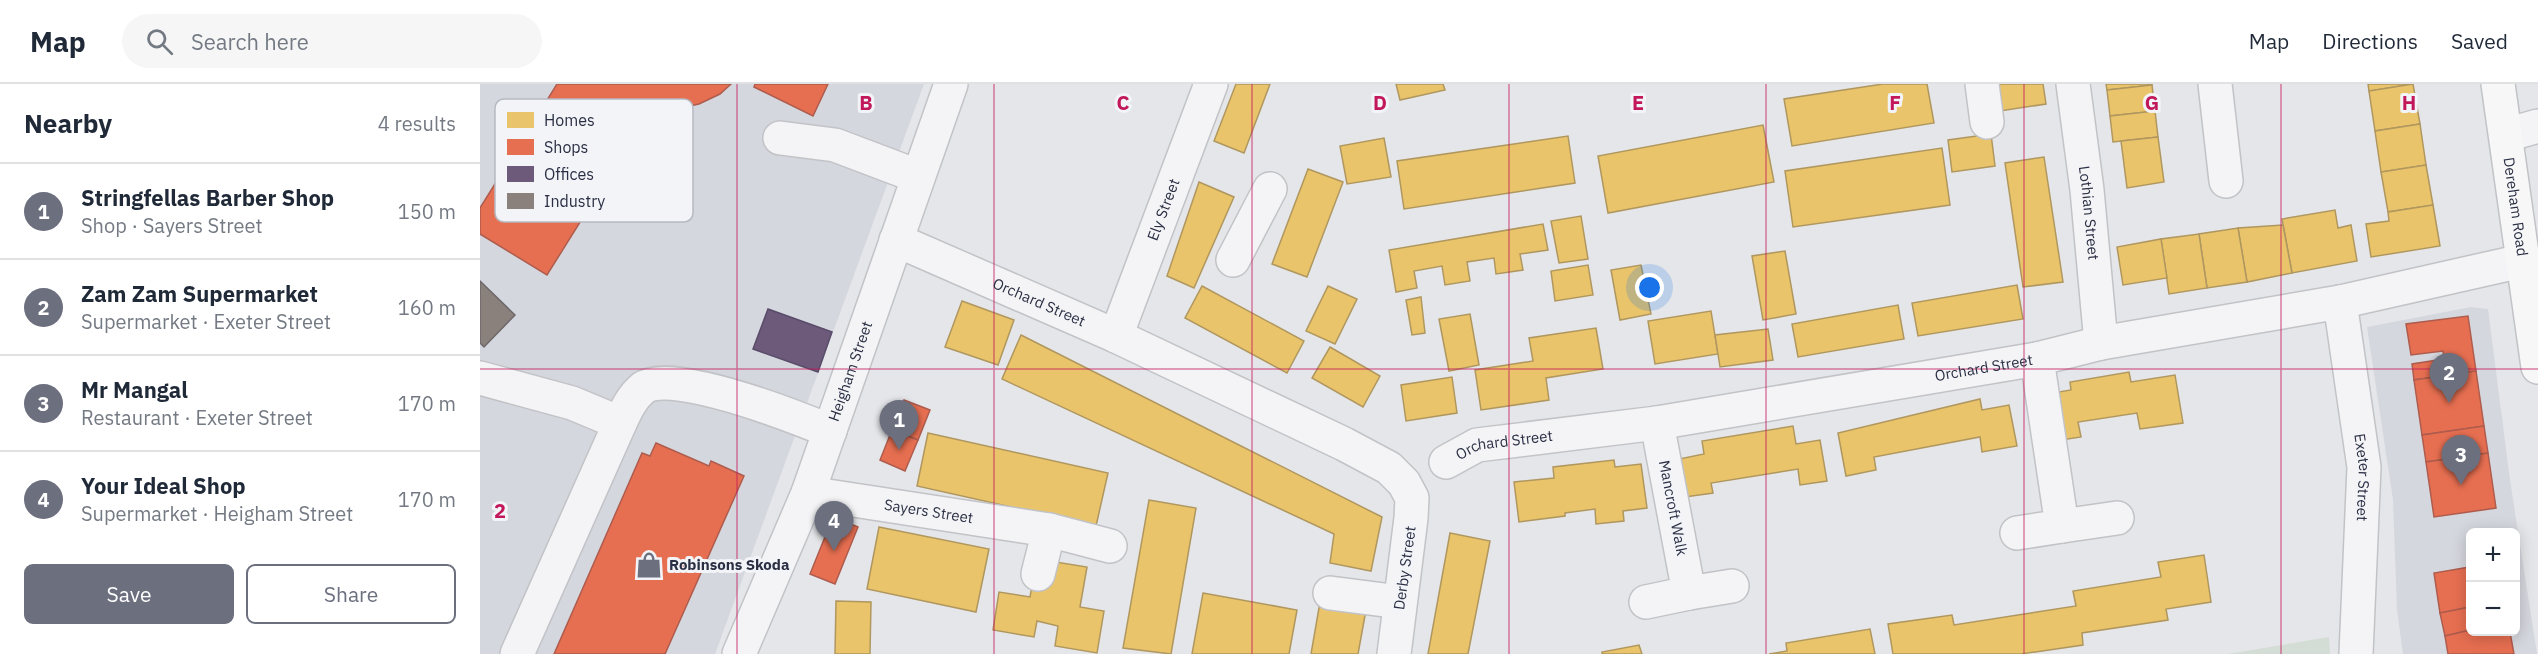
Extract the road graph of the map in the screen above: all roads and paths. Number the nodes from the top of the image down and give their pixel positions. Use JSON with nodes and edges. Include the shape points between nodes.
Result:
{"nodes":[{"id":1,"x":951,"y":84,"type":"edge"},
{"id":2,"x":1210,"y":84,"type":"edge"},
{"id":3,"x":1982,"y":84,"type":"edge"},
{"id":4,"x":2073,"y":84,"type":"edge"},
{"id":5,"x":2215,"y":84,"type":"edge"},
{"id":6,"x":2498,"y":84,"type":"edge"},
{"id":7,"x":1987,"y":122,"type":"dead end"},
{"id":8,"x":2538,"y":126,"type":"edge"},
{"id":9,"x":2506,"y":135,"type":"junction"},
{"id":10,"x":780,"y":138,"type":"dead end"},
{"id":11,"x":917,"y":176,"type":"junction"},
{"id":12,"x":2226,"y":181,"type":"dead end"},
{"id":13,"x":1270,"y":189,"type":"dead end"},
{"id":14,"x":896,"y":240,"type":"junction"},
{"id":15,"x":1233,"y":260,"type":"dead end"},
{"id":16,"x":2528,"y":271,"type":"edge"},
{"id":17,"x":2340,"y":302,"type":"junction"},
{"id":18,"x":1116,"y":336,"type":"junction"},
{"id":19,"x":2101,"y":343,"type":"junction"},
{"id":20,"x":2037,"y":359,"type":"junction"},
{"id":21,"x":2538,"y":368,"type":"edge"},
{"id":22,"x":480,"y":378,"type":"edge"},
{"id":23,"x":620,"y":423,"type":"junction"},
{"id":24,"x":1657,"y":423,"type":"junction"},
{"id":25,"x":830,"y":431,"type":"junction"},
{"id":26,"x":1446,"y":462,"type":"dead end"},
{"id":27,"x":1404,"y":483,"type":"joint"},
{"id":28,"x":808,"y":493,"type":"junction"},
{"id":29,"x":2117,"y":518,"type":"dead end"},
{"id":30,"x":2062,"y":526,"type":"junction"},
{"id":31,"x":1049,"y":530,"type":"junction"},
{"id":32,"x":2017,"y":533,"type":"dead end"},
{"id":33,"x":1110,"y":546,"type":"dead end"},
{"id":34,"x":1038,"y":574,"type":"dead end"},
{"id":35,"x":1732,"y":586,"type":"dead end"},
{"id":36,"x":1330,"y":593,"type":"dead end"},
{"id":37,"x":1689,"y":593,"type":"junction"},
{"id":38,"x":1400,"y":602,"type":"junction"},
{"id":39,"x":1646,"y":602,"type":"dead end"},
{"id":40,"x":518,"y":654,"type":"edge"},
{"id":41,"x":739,"y":654,"type":"edge"},
{"id":42,"x":1394,"y":654,"type":"edge"},
{"id":43,"x":2356,"y":654,"type":"edge"}],
"edges":[{"from":1,"to":11,"type":"street","name":"Heigham Street"},
{"from":2,"to":18,"type":"street","name":"Ely Street"},
{"from":3,"to":7,"type":"street"},
{"from":4,"to":19,"type":"street","name":"Lothian Street"},
{"from":5,"to":12,"type":"street"},
{"from":6,"to":9,"type":"main road","name":"Dereham Road"},
{"from":8,"to":9,"type":"street"},
{"from":9,"to":16,"type":"main road","name":"Dereham Road"},
{"from":10,"to":11,"type":"street","via":[[835,145]]},
{"from":11,"to":14,"type":"street","name":"Heigham Street"},
{"from":13,"to":15,"type":"street"},
{"from":14,"to":18,"type":"street","name":"Orchard Street"},
{"from":14,"to":25,"type":"street","name":"Heigham Street"},
{"from":16,"to":17,"type":"street","name":"Orchard Street"},
{"from":16,"to":21,"type":"main road","name":"Dereham Road"},
{"from":17,"to":19,"type":"street","name":"Orchard Street"},
{"from":17,"to":43,"type":"street","name":"Exeter Street","via":[[2364,467]]},
{"from":18,"to":27,"type":"street","name":"Orchard Street","via":[[1344,444],[1389,468]]},
{"from":19,"to":20,"type":"street","name":"Orchard Street"},
{"from":20,"to":24,"type":"street","name":"Orchard Street"},
{"from":20,"to":30,"type":"street"},
{"from":22,"to":23,"type":"street","via":[[573,403]]},
{"from":23,"to":25,"type":"street","via":[[631,401],[644,387],[663,381],[776,408]]},
{"from":23,"to":40,"type":"street"},
{"from":24,"to":26,"type":"street","name":"Orchard Street","via":[[1477,445]]},
{"from":24,"to":37,"type":"street","name":"Mancroft Walk"},
{"from":25,"to":28,"type":"street","name":"Heigham Street"},
{"from":27,"to":38,"type":"street","name":"Derby Street","via":[[1412,498]]},
{"from":28,"to":31,"type":"street","name":"Sayers Street"},
{"from":28,"to":41,"type":"street","name":"Heigham Street"},
{"from":29,"to":30,"type":"street"},
{"from":30,"to":32,"type":"street"},
{"from":31,"to":33,"type":"street","name":"Sayers Street"},
{"from":31,"to":34,"type":"street"},
{"from":35,"to":37,"type":"street"},
{"from":36,"to":38,"type":"street"},
{"from":37,"to":39,"type":"street"},
{"from":38,"to":42,"type":"street","name":"Derby Street"}]}
